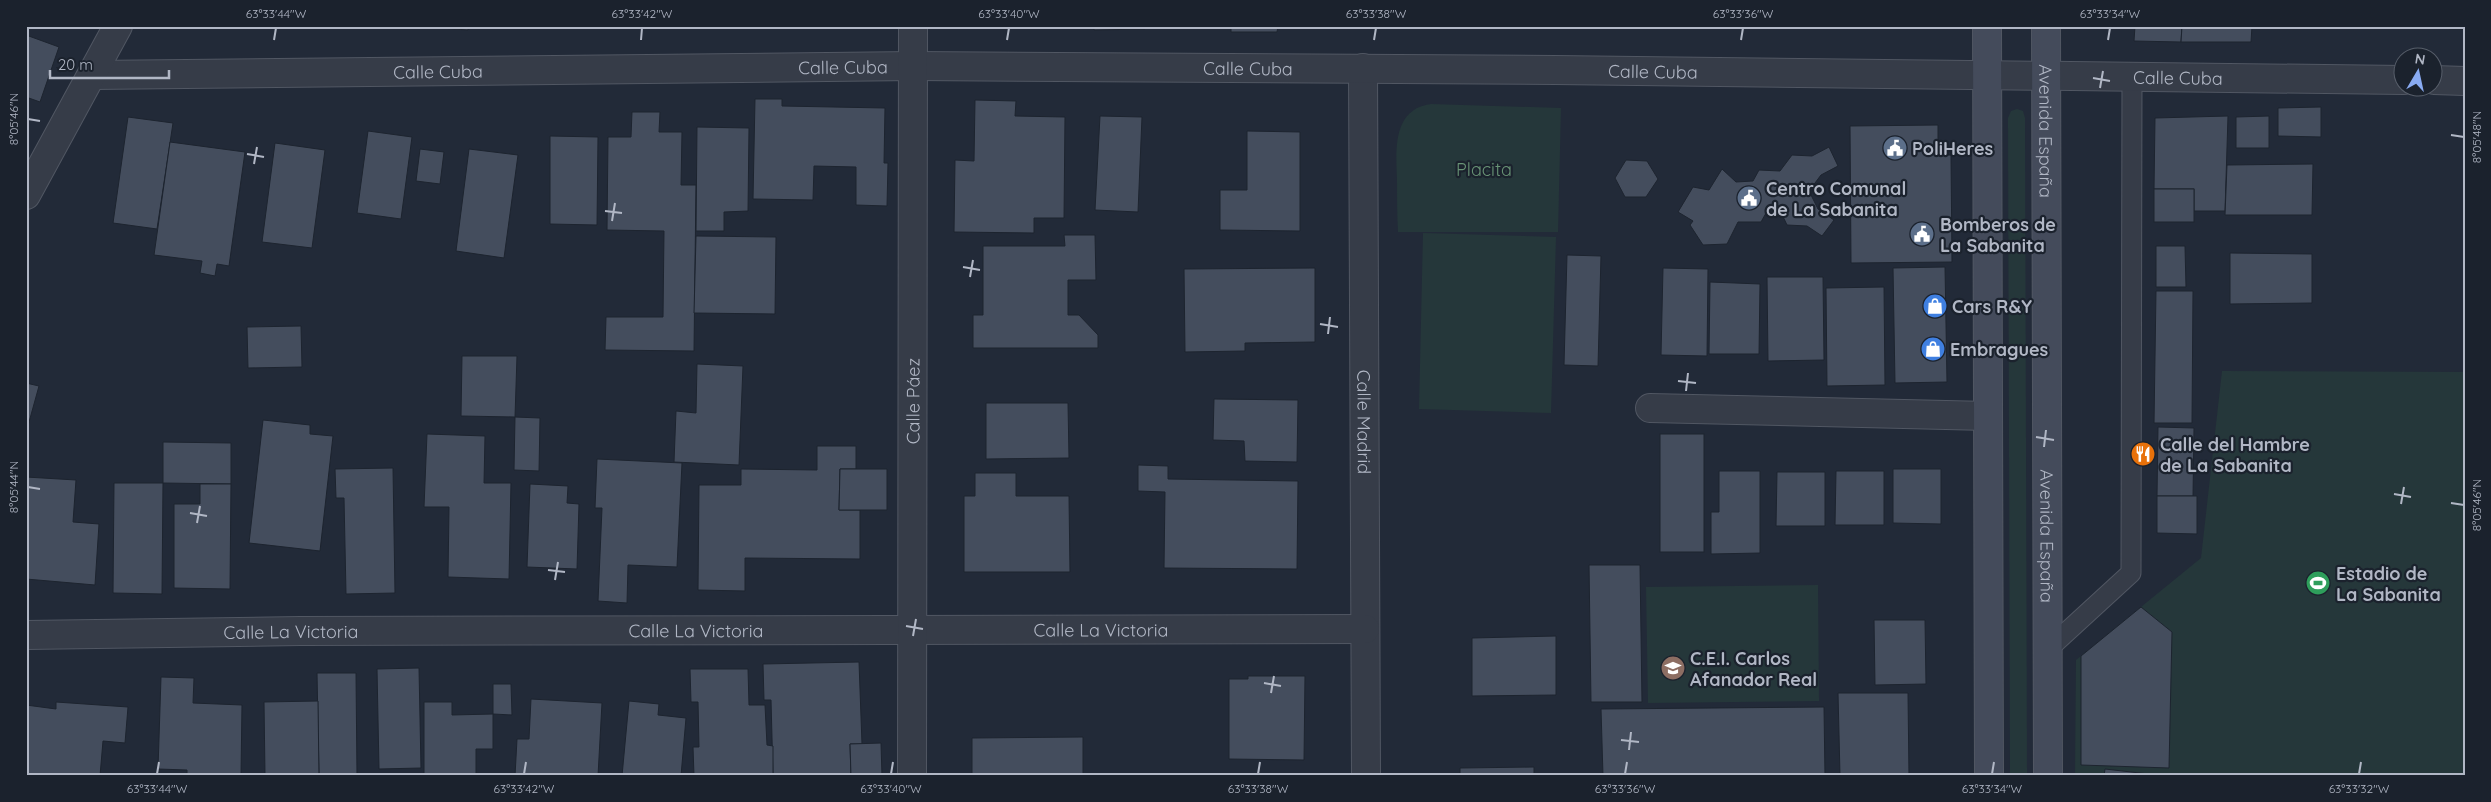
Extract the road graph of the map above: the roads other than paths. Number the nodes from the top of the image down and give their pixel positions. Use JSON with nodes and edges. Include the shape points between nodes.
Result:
{"nodes":[{"id":1,"x":118,"y":26,"type":"edge"},
{"id":2,"x":913,"y":26,"type":"edge"},
{"id":3,"x":1987,"y":26,"type":"edge"},
{"id":4,"x":2046,"y":26,"type":"edge"},
{"id":5,"x":914,"y":66,"type":"junction"},
{"id":6,"x":1363,"y":68,"type":"junction"},
{"id":7,"x":1987,"y":74,"type":"junction"},
{"id":8,"x":92,"y":75,"type":"junction"},
{"id":9,"x":2046,"y":75,"type":"junction"},
{"id":10,"x":2132,"y":77,"type":"junction"},
{"id":11,"x":2394,"y":80,"type":"edge"},
{"id":12,"x":2444,"y":80,"type":"edge"},
{"id":13,"x":2465,"y":81,"type":"edge"},
{"id":14,"x":26,"y":195,"type":"edge"},
{"id":15,"x":1650,"y":408,"type":"dead end"},
{"id":16,"x":1988,"y":416,"type":"junction"},
{"id":17,"x":1365,"y":629,"type":"junction"},
{"id":18,"x":913,"y":630,"type":"junction"},
{"id":19,"x":26,"y":635,"type":"edge"},
{"id":20,"x":2047,"y":650,"type":"junction"},
{"id":21,"x":912,"y":776,"type":"edge"},
{"id":22,"x":1366,"y":776,"type":"edge"},
{"id":23,"x":1989,"y":776,"type":"edge"},
{"id":24,"x":2048,"y":776,"type":"edge"}],
"edges":[{"from":1,"to":8,"type":"street"},
{"from":2,"to":5,"type":"street","name":"Calle Páez"},
{"from":3,"to":7,"type":"main road"},
{"from":4,"to":9,"type":"main road","name":"Avenida España"},
{"from":5,"to":6,"type":"street","name":"Calle Cuba"},
{"from":5,"to":8,"type":"street","name":"Calle Cuba"},
{"from":5,"to":18,"type":"street","name":"Calle Páez"},
{"from":6,"to":7,"type":"street","name":"Calle Cuba"},
{"from":6,"to":17,"type":"street","name":"Calle Madrid"},
{"from":7,"to":9,"type":"street","name":"Calle Cuba"},
{"from":7,"to":16,"type":"main road"},
{"from":8,"to":14,"type":"street"},
{"from":9,"to":10,"type":"street","name":"Calle Cuba"},
{"from":9,"to":20,"type":"main road","name":"Avenida España"},
{"from":10,"to":11,"type":"street","name":"Calle Cuba"},
{"from":10,"to":20,"type":"lane","via":[[2131,573]]},
{"from":12,"to":13,"type":"street"},
{"from":15,"to":16,"type":"street"},
{"from":16,"to":23,"type":"main road"},
{"from":17,"to":18,"type":"street","name":"Calle La Victoria"},
{"from":17,"to":22,"type":"street","name":"Calle Madrid"},
{"from":18,"to":19,"type":"street","name":"Calle La Victoria"},
{"from":18,"to":21,"type":"street","name":"Calle Páez"},
{"from":20,"to":24,"type":"main road","name":"Avenida España"}]}
